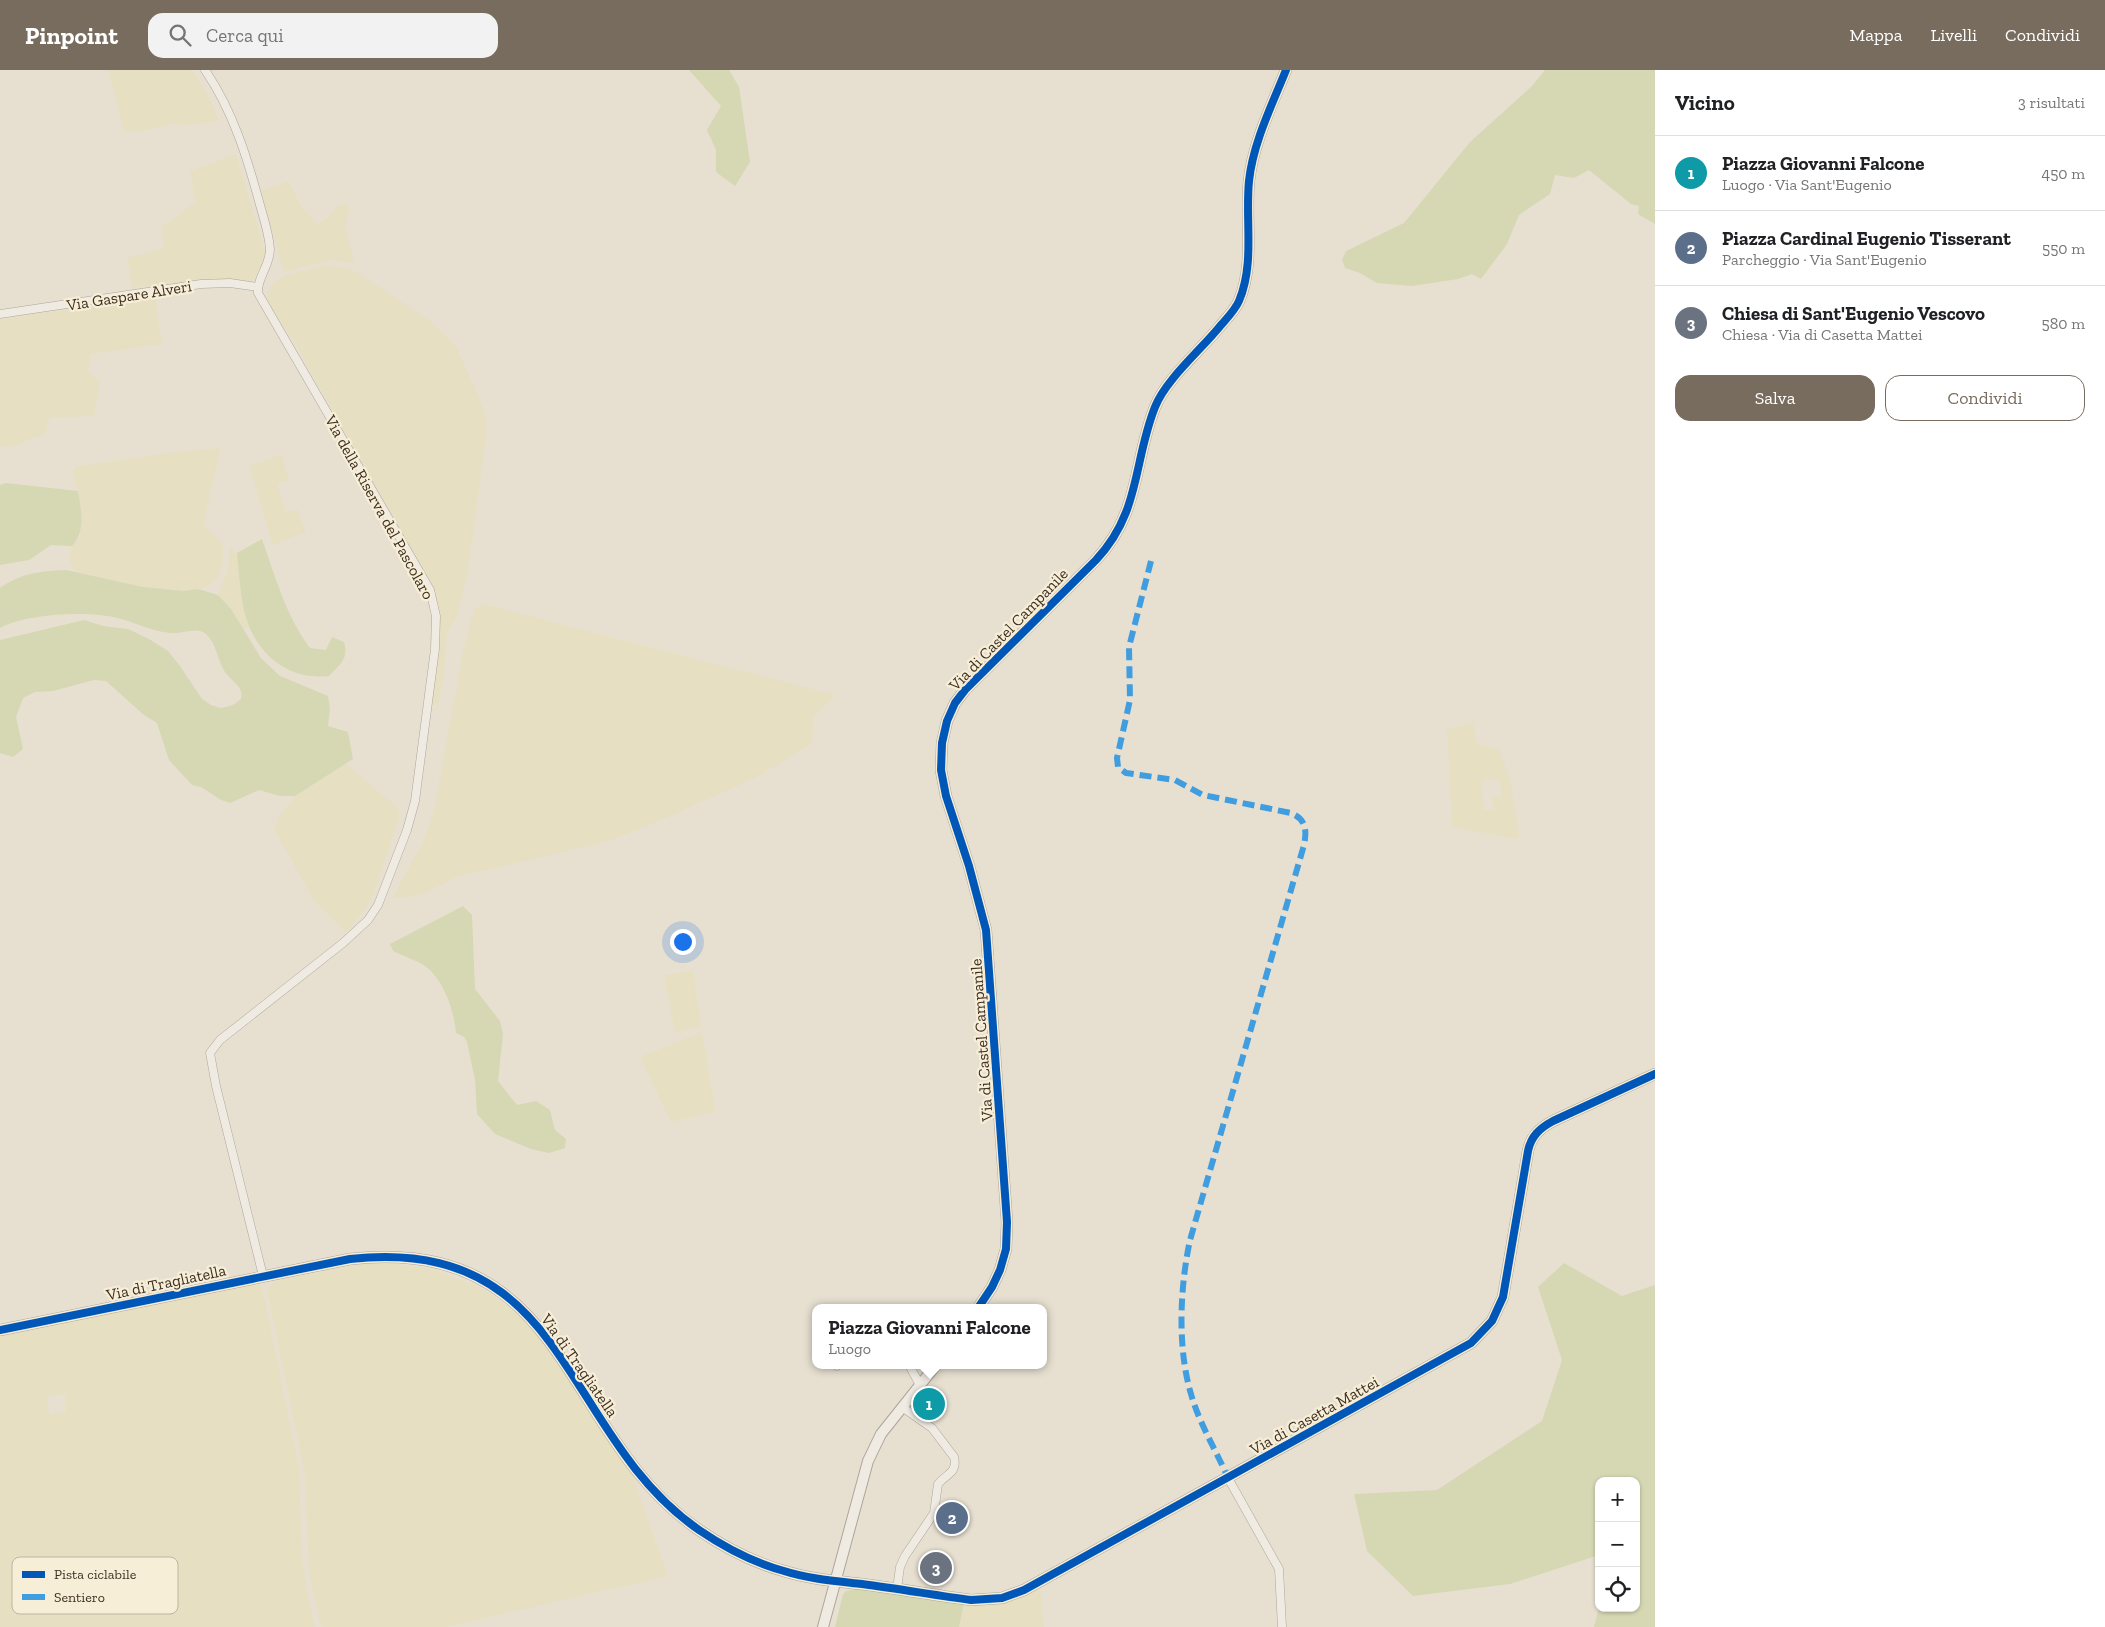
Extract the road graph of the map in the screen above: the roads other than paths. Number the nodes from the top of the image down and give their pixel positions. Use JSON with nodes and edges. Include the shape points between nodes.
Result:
{"nodes":[{"id":1,"x":205,"y":70,"type":"edge"},
{"id":2,"x":1286,"y":70,"type":"edge"},
{"id":3,"x":258,"y":287,"type":"junction"},
{"id":4,"x":0,"y":314,"type":"edge"},
{"id":5,"x":1655,"y":1074,"type":"edge"},
{"id":6,"x":263,"y":1276,"type":"junction"},
{"id":7,"x":980,"y":1304,"type":"edge"},
{"id":8,"x":0,"y":1330,"type":"edge"},
{"id":9,"x":911,"y":1369,"type":"edge"},
{"id":10,"x":933,"y":1369,"type":"edge"},
{"id":11,"x":920,"y":1385,"type":"junction"},
{"id":12,"x":902,"y":1408,"type":"junction"},
{"id":13,"x":1228,"y":1478,"type":"junction"},
{"id":14,"x":835,"y":1580,"type":"junction"},
{"id":15,"x":897,"y":1589,"type":"junction"},
{"id":16,"x":823,"y":1627,"type":"edge"},
{"id":17,"x":1282,"y":1627,"type":"edge"}],
"edges":[{"from":1,"to":3,"type":"street","via":[[238,133],[267,234],[270,256]]},
{"from":2,"to":7,"type":"street","name":"Via di Castel Campanile","via":[[1250,173],[1248,252],[1239,300],[1158,400],[1131,502],[1108,546],[965,690],[951,711],[944,733],[940,760],[943,783],[988,943],[1008,1222],[1006,1249],[996,1279]]},
{"from":3,"to":4,"type":"street","name":"Via Gaspare Alveri","via":[[230,283],[201,284]]},
{"from":3,"to":6,"type":"street","name":"Via della Riserva del Pascolaro","via":[[260,298],[430,590],[436,622],[434,663],[413,809],[378,905],[350,937],[220,1040],[210,1053]]},
{"from":5,"to":13,"type":"street","name":"Via di Casetta Mattei","via":[[1552,1121],[1533,1137],[1503,1297],[1496,1315],[1478,1338],[1455,1354]]},
{"from":6,"to":8,"type":"street","name":"Via di Tragliatella"},
{"from":6,"to":14,"type":"street","name":"Via di Tragliatella","via":[[350,1259],[383,1257],[432,1262],[477,1277],[534,1321],[631,1463],[683,1518],[713,1539],[767,1565],[793,1574]]},
{"from":9,"to":11,"type":"street"},
{"from":10,"to":11,"type":"street"},
{"from":11,"to":12,"type":"street"},
{"from":12,"to":14,"type":"street","via":[[881,1434],[868,1461]]},
{"from":12,"to":15,"type":"street","via":[[932,1428],[955,1463],[952,1472],[938,1484],[931,1517],[902,1562]]},
{"from":13,"to":15,"type":"street","name":"Via di Casetta Mattei","via":[[1013,1595],[971,1600]]},
{"from":13,"to":17,"type":"street","via":[[1279,1569]]},
{"from":14,"to":15,"type":"street","name":"Via di Casetta Mattei"},
{"from":14,"to":16,"type":"street"}]}
